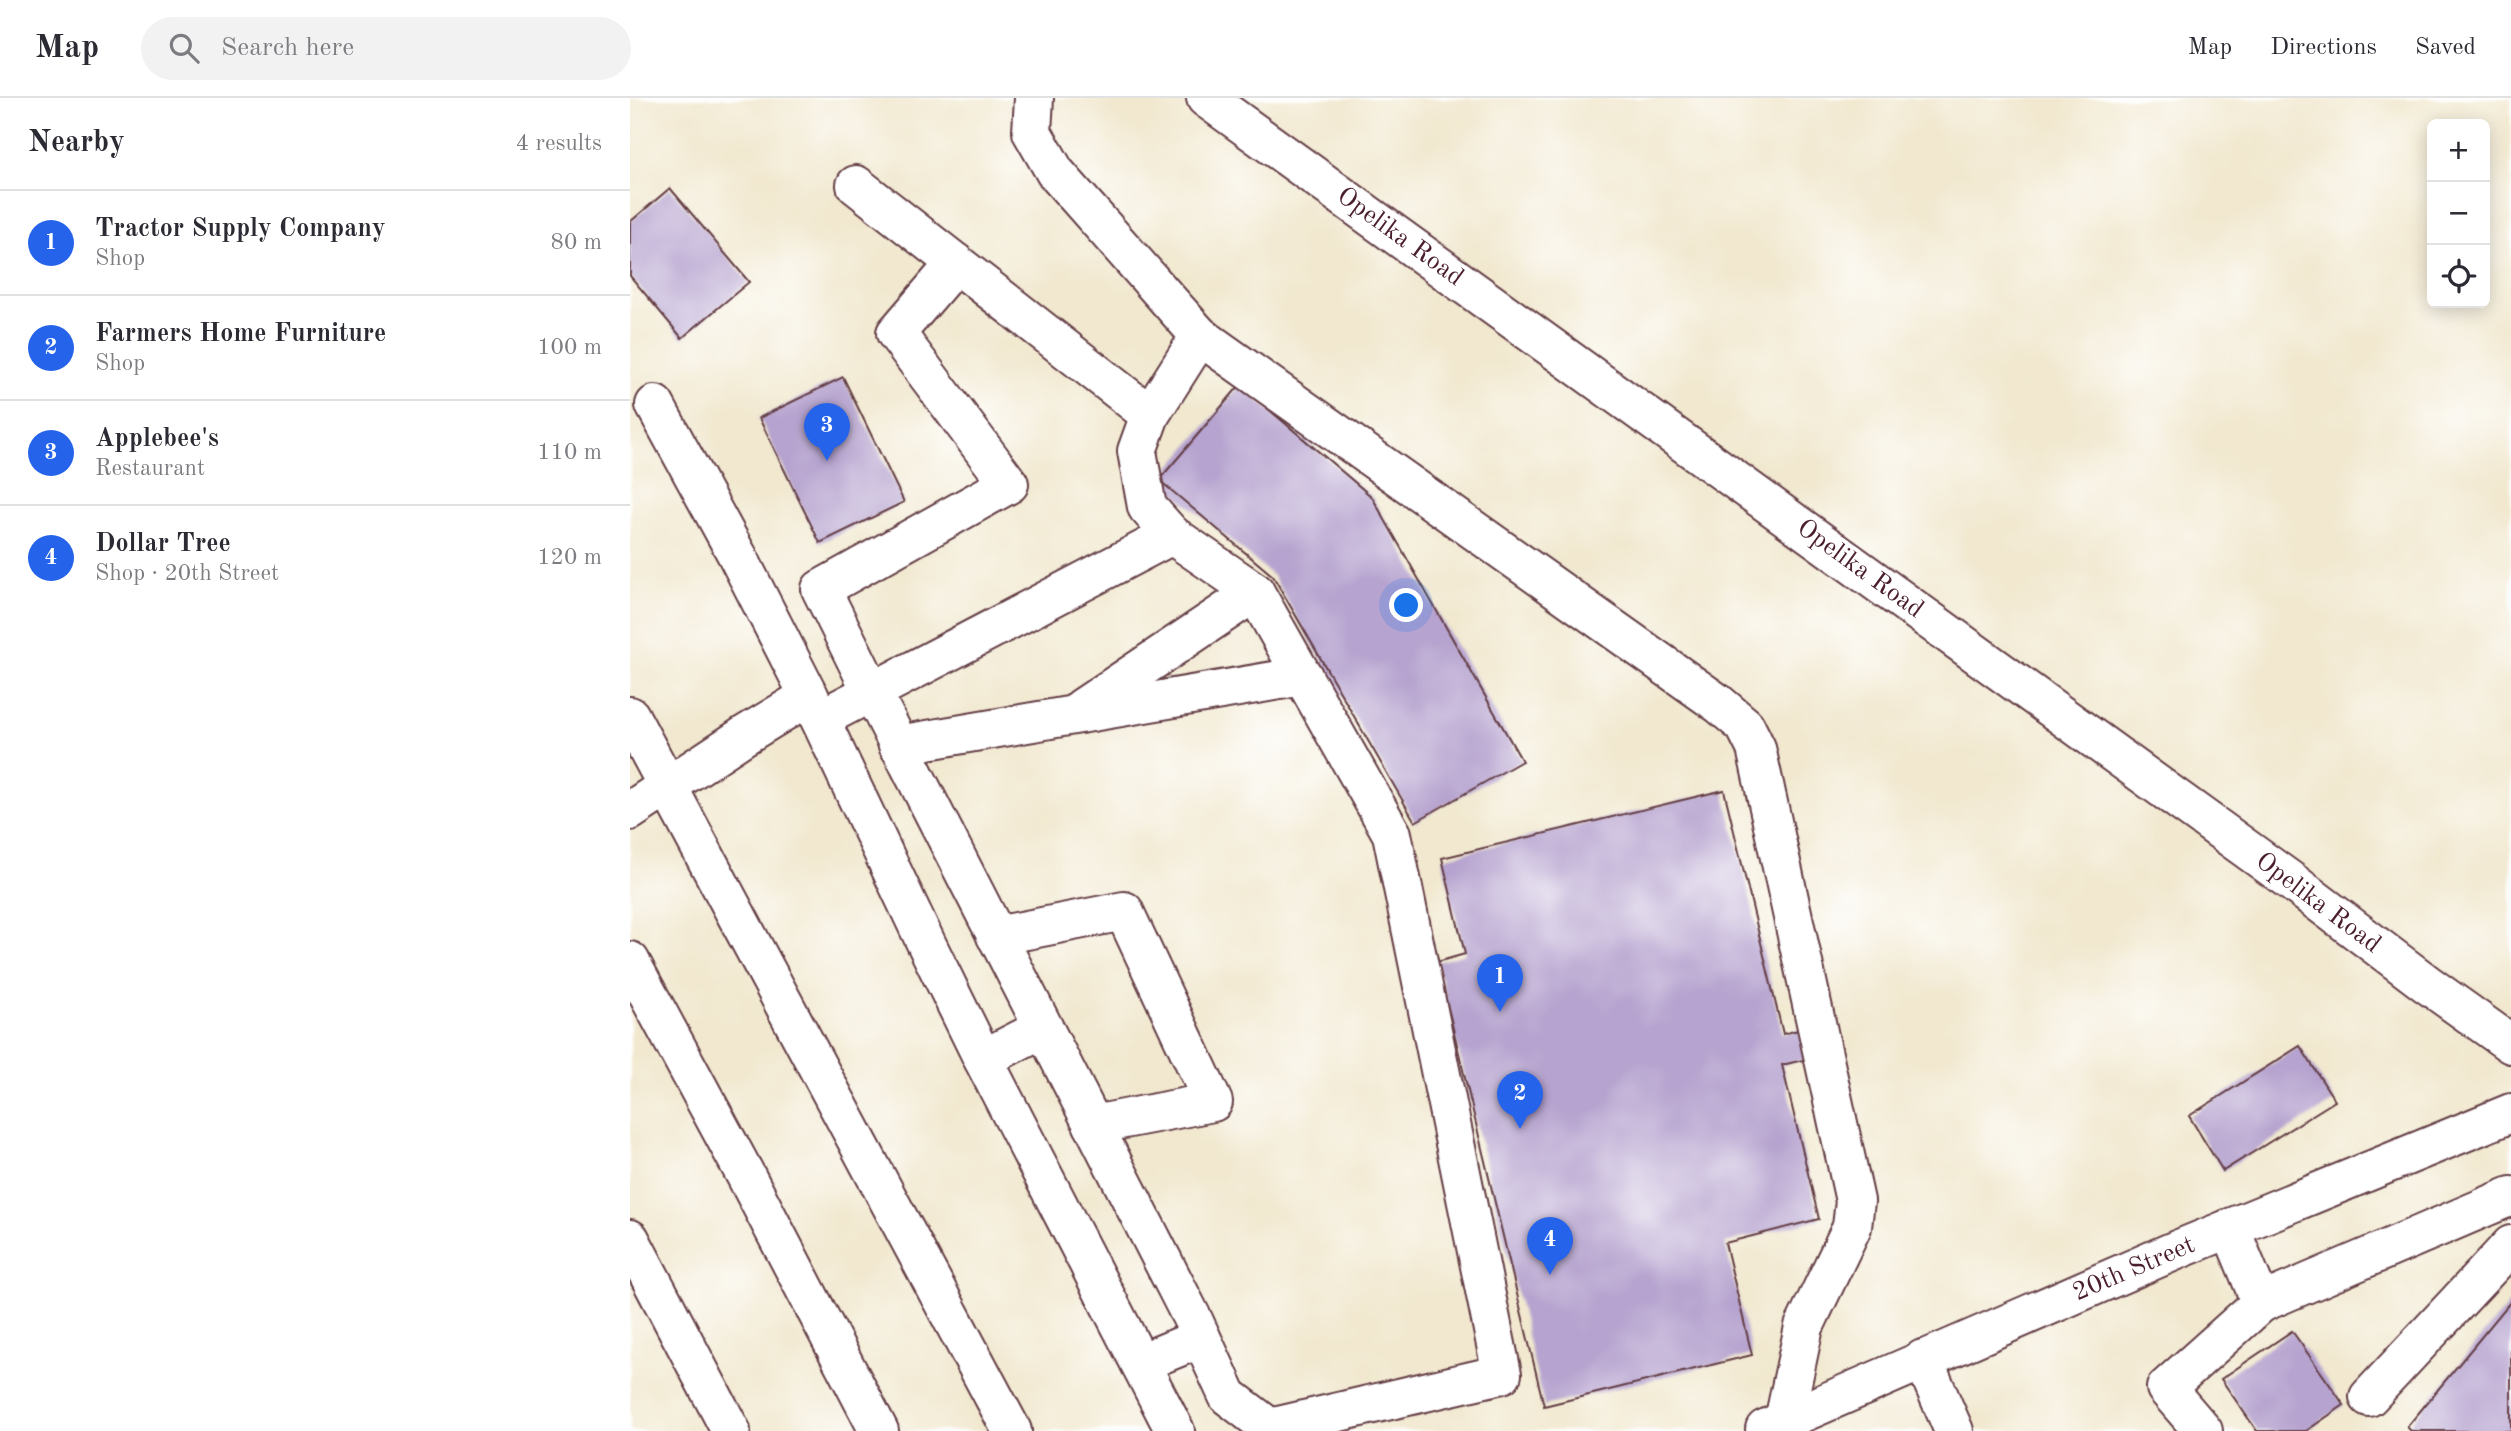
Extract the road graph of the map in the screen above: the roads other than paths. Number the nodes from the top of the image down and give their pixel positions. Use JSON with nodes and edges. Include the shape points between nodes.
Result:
{"nodes":[{"id":1,"x":1034,"y":98,"type":"edge"},
{"id":2,"x":1206,"y":98,"type":"edge"},
{"id":3,"x":856,"y":185,"type":"dead end"},
{"id":4,"x":956,"y":263,"type":"junction"},
{"id":5,"x":1200,"y":336,"type":"junction"},
{"id":6,"x":655,"y":405,"type":"dead end"},
{"id":7,"x":1150,"y":415,"type":"junction"},
{"id":8,"x":1172,"y":535,"type":"junction"},
{"id":9,"x":1255,"y":592,"type":"junction"},
{"id":10,"x":1303,"y":676,"type":"junction"},
{"id":11,"x":872,"y":692,"type":"junction"},
{"id":12,"x":814,"y":708,"type":"junction"},
{"id":13,"x":1071,"y":715,"type":"junction"},
{"id":14,"x":630,"y":716,"type":"edge"},
{"id":15,"x":898,"y":745,"type":"junction"},
{"id":16,"x":668,"y":787,"type":"junction"},
{"id":17,"x":630,"y":811,"type":"edge"},
{"id":18,"x":996,"y":936,"type":"junction"},
{"id":19,"x":630,"y":961,"type":"edge"},
{"id":20,"x":1043,"y":1028,"type":"junction"},
{"id":21,"x":2511,"y":1044,"type":"edge"},
{"id":22,"x":983,"y":1059,"type":"junction"},
{"id":23,"x":2511,"y":1113,"type":"edge"},
{"id":24,"x":1093,"y":1125,"type":"junction"},
{"id":25,"x":2511,"y":1196,"type":"edge"},
{"id":26,"x":2230,"y":1228,"type":"junction"},
{"id":27,"x":630,"y":1238,"type":"edge"},
{"id":28,"x":2511,"y":1245,"type":"edge"},
{"id":29,"x":2261,"y":1303,"type":"junction"},
{"id":30,"x":1201,"y":1338,"type":"junction"},
{"id":31,"x":1923,"y":1359,"type":"junction"},
{"id":32,"x":1140,"y":1363,"type":"junction"},
{"id":33,"x":2370,"y":1397,"type":"dead end"},
{"id":34,"x":1772,"y":1426,"type":"edge"},
{"id":35,"x":731,"y":1431,"type":"edge"},
{"id":36,"x":879,"y":1431,"type":"edge"},
{"id":37,"x":1012,"y":1431,"type":"edge"},
{"id":38,"x":1175,"y":1431,"type":"edge"},
{"id":39,"x":1954,"y":1431,"type":"edge"},
{"id":40,"x":2203,"y":1431,"type":"edge"}],
"edges":[{"from":1,"to":5,"type":"main road","via":[[1032,132],[1055,172]]},
{"from":2,"to":21,"type":"main road","name":"Opelika Road"},
{"from":3,"to":4,"type":"main road"},
{"from":4,"to":7,"type":"main road"},
{"from":4,"to":11,"type":"main road","via":[[896,333],[1009,484],[821,589]]},
{"from":5,"to":7,"type":"main road"},
{"from":5,"to":34,"type":"main road","via":[[1745,726],[1756,748],[1855,1200],[1852,1227],[1804,1327]]},
{"from":6,"to":12,"type":"main road"},
{"from":7,"to":8,"type":"main road","via":[[1137,451],[1147,507]]},
{"from":8,"to":9,"type":"main road"},
{"from":8,"to":11,"type":"main road"},
{"from":9,"to":10,"type":"main road"},
{"from":9,"to":13,"type":"main road"},
{"from":10,"to":13,"type":"main road"},
{"from":10,"to":30,"type":"main road","via":[[1392,834],[1502,1374],[1270,1428],[1228,1396]]},
{"from":11,"to":12,"type":"main road"},
{"from":11,"to":15,"type":"main road"},
{"from":12,"to":16,"type":"main road","via":[[745,735]]},
{"from":12,"to":22,"type":"main road"},
{"from":13,"to":15,"type":"main road"},
{"from":14,"to":16,"type":"main road"},
{"from":15,"to":18,"type":"main road"},
{"from":16,"to":17,"type":"main road"},
{"from":16,"to":37,"type":"main road"},
{"from":18,"to":20,"type":"main road"},
{"from":18,"to":24,"type":"main road","via":[[1124,911],[1213,1102]]},
{"from":19,"to":36,"type":"main road"},
{"from":20,"to":22,"type":"main road"},
{"from":20,"to":24,"type":"main road"},
{"from":22,"to":32,"type":"main road"},
{"from":23,"to":26,"type":"main road","name":"20th Street"},
{"from":24,"to":30,"type":"main road"},
{"from":25,"to":29,"type":"main road"},
{"from":26,"to":29,"type":"main road"},
{"from":26,"to":31,"type":"main road","name":"20th Street"},
{"from":27,"to":35,"type":"main road"},
{"from":28,"to":33,"type":"main road"},
{"from":29,"to":40,"type":"main road","via":[[2166,1388]]},
{"from":30,"to":32,"type":"main road"},
{"from":31,"to":34,"type":"main road","name":"20th Street"},
{"from":31,"to":39,"type":"main road"},
{"from":32,"to":38,"type":"main road"}]}
